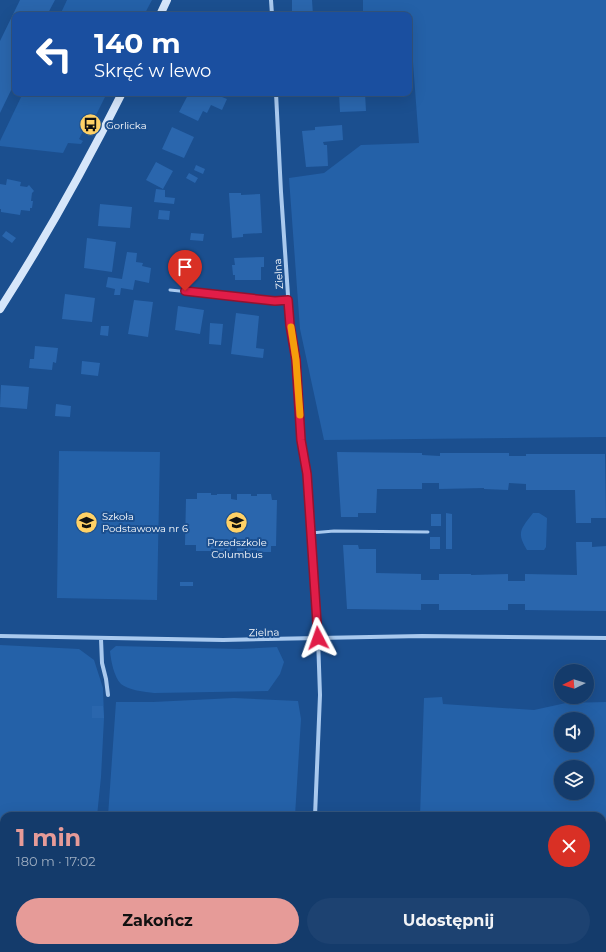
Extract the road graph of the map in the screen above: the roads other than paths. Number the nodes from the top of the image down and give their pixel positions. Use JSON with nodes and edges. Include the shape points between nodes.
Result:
{"nodes":[{"id":1,"x":167,"y":0,"type":"edge"},
{"id":2,"x":271,"y":0,"type":"edge"},
{"id":3,"x":161,"y":12,"type":"edge"},
{"id":4,"x":272,"y":12,"type":"edge"},
{"id":5,"x":121,"y":96,"type":"edge"},
{"id":6,"x":276,"y":96,"type":"edge"},
{"id":7,"x":170,"y":290,"type":"dead end"},
{"id":8,"x":288,"y":300,"type":"junction"},
{"id":9,"x":0,"y":309,"type":"edge"},
{"id":10,"x":428,"y":532,"type":"dead end"},
{"id":11,"x":311,"y":533,"type":"junction"},
{"id":12,"x":0,"y":636,"type":"edge"},
{"id":13,"x":318,"y":638,"type":"junction"},
{"id":14,"x":606,"y":638,"type":"edge"},
{"id":15,"x":101,"y":639,"type":"junction"},
{"id":16,"x":108,"y":695,"type":"dead end"},
{"id":17,"x":315,"y":812,"type":"edge"}],
"edges":[{"from":1,"to":3,"type":"street"},
{"from":2,"to":4,"type":"street"},
{"from":5,"to":9,"type":"street","via":[[65,202]]},
{"from":6,"to":8,"type":"street","name":"Zielna"},
{"from":7,"to":8,"type":"lane","via":[[275,301]]},
{"from":8,"to":11,"type":"street","name":"Zielna","via":[[296,360]]},
{"from":10,"to":11,"type":"lane"},
{"from":11,"to":13,"type":"street","name":"Zielna"},
{"from":12,"to":15,"type":"street","name":"Zielna"},
{"from":13,"to":14,"type":"street"},
{"from":13,"to":15,"type":"street","name":"Zielna"},
{"from":13,"to":17,"type":"street","via":[[320,695]]},
{"from":15,"to":16,"type":"street"}]}
